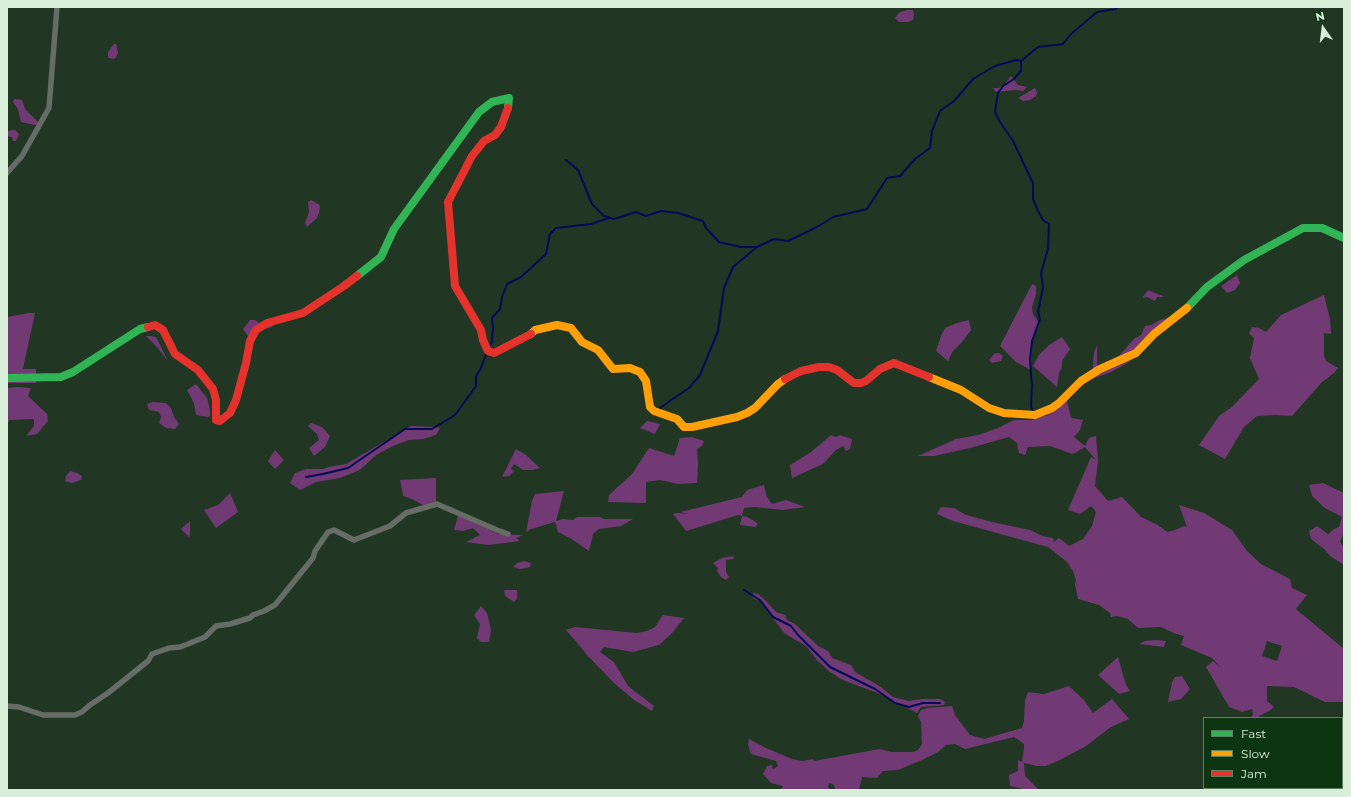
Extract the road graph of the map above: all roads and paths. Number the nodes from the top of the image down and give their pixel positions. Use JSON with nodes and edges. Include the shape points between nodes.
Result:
{"nodes":[{"id":1,"x":57,"y":7,"type":"edge"},
{"id":2,"x":7,"y":173,"type":"edge"},
{"id":3,"x":1344,"y":238,"type":"edge"},
{"id":4,"x":7,"y":378,"type":"edge"},
{"id":5,"x":508,"y":534,"type":"dead end"},
{"id":6,"x":7,"y":706,"type":"edge"}],
"edges":[{"from":1,"to":2,"type":"street","via":[[49,108],[22,156]]},
{"from":3,"to":4,"type":"street","via":[[1322,228],[1303,228],[1244,260],[1207,288],[1136,353],[1100,369],[1082,381],[1052,408],[1035,415],[1004,413],[989,408],[961,390],[894,363],[880,369],[861,383],[854,383],[829,367],[801,372],[789,376],[778,384],[747,414],[684,427],[677,419],[654,411],[650,407],[646,381],[640,372],[630,368],[613,369],[598,350],[582,342],[571,328],[557,325],[535,330],[530,335],[494,352],[488,351],[481,330],[455,286],[448,202],[472,156],[484,141],[495,135],[501,127],[509,98],[492,102],[479,112],[394,229],[381,257],[350,282],[303,313],[267,323],[256,330],[250,342],[236,400],[230,413],[220,421],[216,420],[213,389],[198,370],[175,354],[163,330],[155,325],[140,329],[61,377]]},
{"from":5,"to":6,"type":"street","via":[[437,504],[406,513],[390,526],[354,540],[334,530],[328,532],[313,558],[275,605],[250,618],[216,626],[205,637],[188,644],[152,654],[108,694],[82,712],[75,715],[43,715]]}]}
